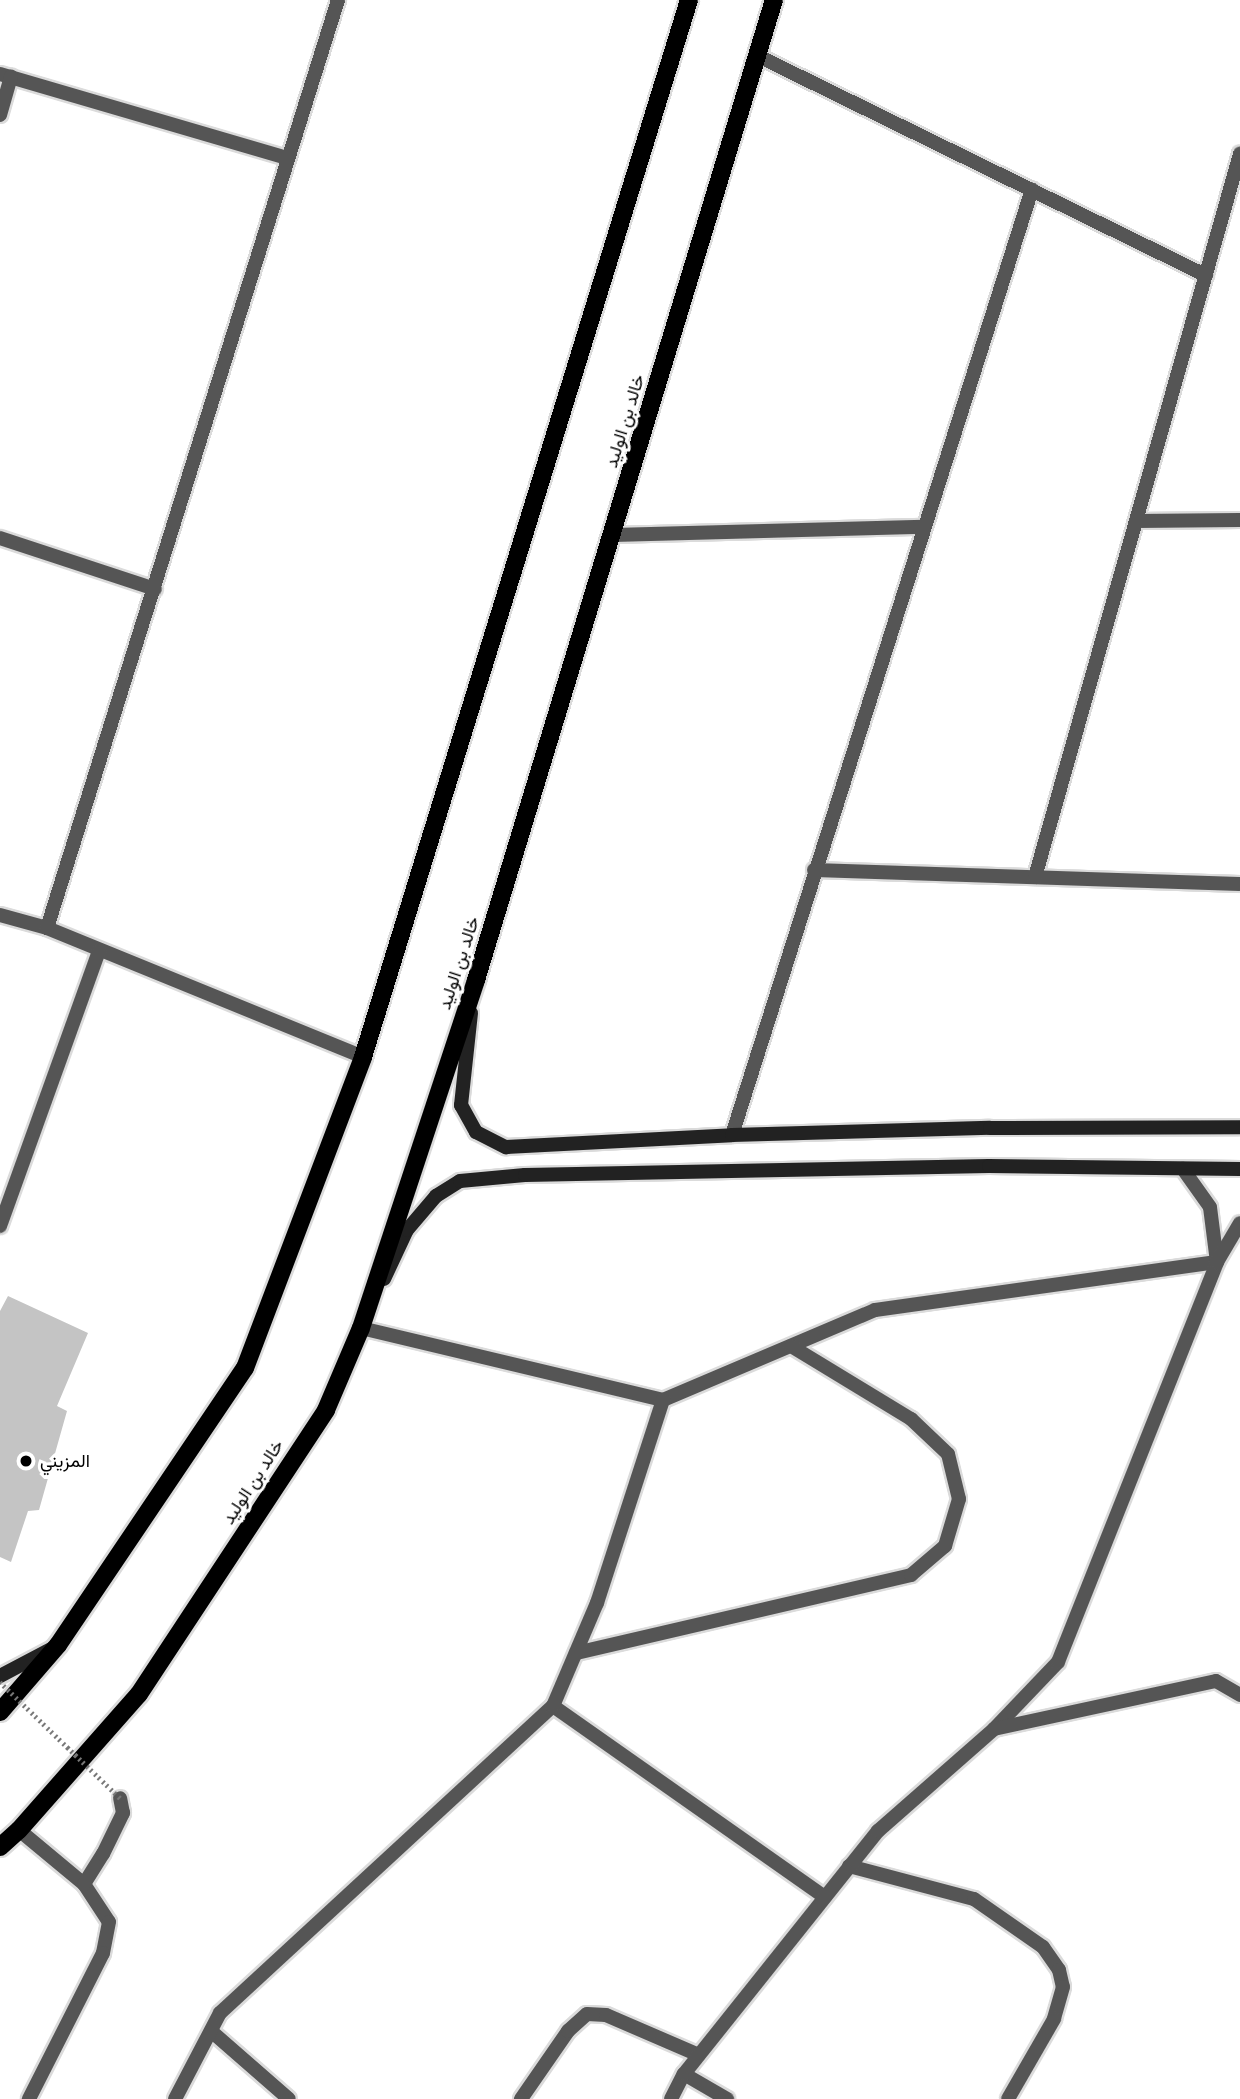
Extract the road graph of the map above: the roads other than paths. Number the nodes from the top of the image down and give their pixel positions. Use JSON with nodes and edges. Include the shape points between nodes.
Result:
{"nodes":[{"id":1,"x":338,"y":0,"type":"edge"},
{"id":2,"x":689,"y":0,"type":"edge"},
{"id":3,"x":774,"y":0,"type":"edge"},
{"id":4,"x":758,"y":56,"type":"junction"},
{"id":5,"x":6,"y":75,"type":"edge"},
{"id":6,"x":0,"y":115,"type":"edge"},
{"id":7,"x":1240,"y":155,"type":"edge"},
{"id":8,"x":287,"y":158,"type":"junction"},
{"id":9,"x":1032,"y":189,"type":"junction"},
{"id":10,"x":1206,"y":275,"type":"junction"},
{"id":11,"x":1240,"y":520,"type":"edge"},
{"id":12,"x":1136,"y":521,"type":"junction"},
{"id":13,"x":924,"y":527,"type":"junction"},
{"id":14,"x":613,"y":535,"type":"junction"},
{"id":15,"x":0,"y":538,"type":"edge"},
{"id":16,"x":155,"y":589,"type":"junction"},
{"id":17,"x":814,"y":870,"type":"junction"},
{"id":18,"x":1035,"y":877,"type":"junction"},
{"id":19,"x":1240,"y":884,"type":"edge"},
{"id":20,"x":0,"y":915,"type":"edge"},
{"id":21,"x":47,"y":928,"type":"junction"},
{"id":22,"x":99,"y":951,"type":"junction"},
{"id":23,"x":476,"y":981,"type":"junction"},
{"id":24,"x":363,"y":1057,"type":"junction"},
{"id":25,"x":1240,"y":1127,"type":"edge"},
{"id":26,"x":732,"y":1135,"type":"junction"},
{"id":27,"x":1183,"y":1169,"type":"junction"},
{"id":28,"x":1240,"y":1169,"type":"edge"},
{"id":29,"x":1240,"y":1223,"type":"edge"},
{"id":30,"x":0,"y":1226,"type":"edge"},
{"id":31,"x":1217,"y":1262,"type":"junction"},
{"id":32,"x":361,"y":1328,"type":"junction"},
{"id":33,"x":791,"y":1346,"type":"junction"},
{"id":34,"x":663,"y":1399,"type":"junction"},
{"id":35,"x":58,"y":1646,"type":"junction"},
{"id":36,"x":576,"y":1653,"type":"junction"},
{"id":37,"x":0,"y":1676,"type":"edge"},
{"id":38,"x":1240,"y":1695,"type":"edge"},
{"id":39,"x":553,"y":1706,"type":"junction"},
{"id":40,"x":0,"y":1712,"type":"edge"},
{"id":41,"x":994,"y":1728,"type":"junction"},
{"id":42,"x":120,"y":1798,"type":"road end"},
{"id":43,"x":19,"y":1830,"type":"junction"},
{"id":44,"x":0,"y":1847,"type":"edge"},
{"id":45,"x":849,"y":1867,"type":"junction"},
{"id":46,"x":84,"y":1884,"type":"junction"},
{"id":47,"x":825,"y":1897,"type":"junction"},
{"id":48,"x":211,"y":2031,"type":"junction"},
{"id":49,"x":699,"y":2055,"type":"junction"},
{"id":50,"x":684,"y":2074,"type":"junction"},
{"id":51,"x":29,"y":2099,"type":"edge"},
{"id":52,"x":175,"y":2099,"type":"edge"},
{"id":53,"x":289,"y":2099,"type":"edge"},
{"id":54,"x":521,"y":2099,"type":"edge"},
{"id":55,"x":671,"y":2099,"type":"edge"},
{"id":56,"x":727,"y":2099,"type":"edge"},
{"id":57,"x":1008,"y":2099,"type":"edge"}],
"edges":[{"from":1,"to":8,"type":"street"},
{"from":2,"to":24,"type":"main road"},
{"from":3,"to":4,"type":"main road","name":"خالد بن الوليد"},
{"from":4,"to":9,"type":"street"},
{"from":4,"to":14,"type":"main road","name":"خالد بن الوليد"},
{"from":5,"to":6,"type":"street"},
{"from":5,"to":8,"type":"street"},
{"from":7,"to":10,"type":"street"},
{"from":8,"to":16,"type":"street"},
{"from":9,"to":10,"type":"street"},
{"from":9,"to":13,"type":"street"},
{"from":10,"to":12,"type":"street"},
{"from":11,"to":12,"type":"street"},
{"from":12,"to":18,"type":"street"},
{"from":13,"to":14,"type":"street"},
{"from":13,"to":17,"type":"street"},
{"from":14,"to":23,"type":"main road","name":"خالد بن الوليد"},
{"from":15,"to":16,"type":"street"},
{"from":16,"to":21,"type":"street"},
{"from":17,"to":18,"type":"street"},
{"from":17,"to":26,"type":"street"},
{"from":18,"to":19,"type":"street"},
{"from":20,"to":21,"type":"street"},
{"from":21,"to":22,"type":"street"},
{"from":22,"to":24,"type":"street"},
{"from":22,"to":30,"type":"street"},
{"from":23,"to":26,"type":"main road","via":[[461,1105],[477,1132],[506,1147]]},
{"from":23,"to":32,"type":"main road","name":"خالد بن الوليد"},
{"from":24,"to":35,"type":"main road","via":[[245,1368]]},
{"from":25,"to":26,"type":"main road"},
{"from":27,"to":28,"type":"main road"},
{"from":27,"to":31,"type":"street","via":[[1210,1207]]},
{"from":27,"to":32,"type":"main road","via":[[975,1167],[525,1175],[460,1181],[436,1196],[407,1230]]},
{"from":29,"to":31,"type":"street"},
{"from":31,"to":33,"type":"street","via":[[875,1310]]},
{"from":31,"to":41,"type":"street","via":[[1058,1662]]},
{"from":32,"to":34,"type":"street"},
{"from":32,"to":43,"type":"main road","name":"خالد بن الوليد","via":[[326,1410],[139,1694]]},
{"from":33,"to":34,"type":"street"},
{"from":33,"to":36,"type":"street","via":[[911,1419],[948,1454],[959,1499],[945,1546],[911,1574]]},
{"from":34,"to":36,"type":"street","via":[[597,1603]]},
{"from":35,"to":37,"type":"main road"},
{"from":35,"to":40,"type":"main road"},
{"from":36,"to":39,"type":"street"},
{"from":38,"to":41,"type":"street","via":[[1216,1681]]},
{"from":39,"to":47,"type":"street"},
{"from":39,"to":48,"type":"street","via":[[220,2013]]},
{"from":41,"to":45,"type":"street","via":[[878,1831]]},
{"from":42,"to":46,"type":"street","via":[[123,1812]]},
{"from":43,"to":44,"type":"main road","name":"خالد بن الوليد"},
{"from":43,"to":46,"type":"street"},
{"from":45,"to":47,"type":"street"},
{"from":45,"to":57,"type":"street","via":[[974,1899],[1043,1947],[1059,1970],[1063,1987],[1054,2019]]},
{"from":46,"to":51,"type":"street","via":[[109,1922],[103,1953]]},
{"from":47,"to":49,"type":"street"},
{"from":48,"to":52,"type":"street"},
{"from":48,"to":53,"type":"street"},
{"from":49,"to":50,"type":"street"},
{"from":49,"to":54,"type":"street","via":[[606,2015],[587,2014],[568,2031]]},
{"from":50,"to":55,"type":"street"},
{"from":50,"to":56,"type":"street"}]}
